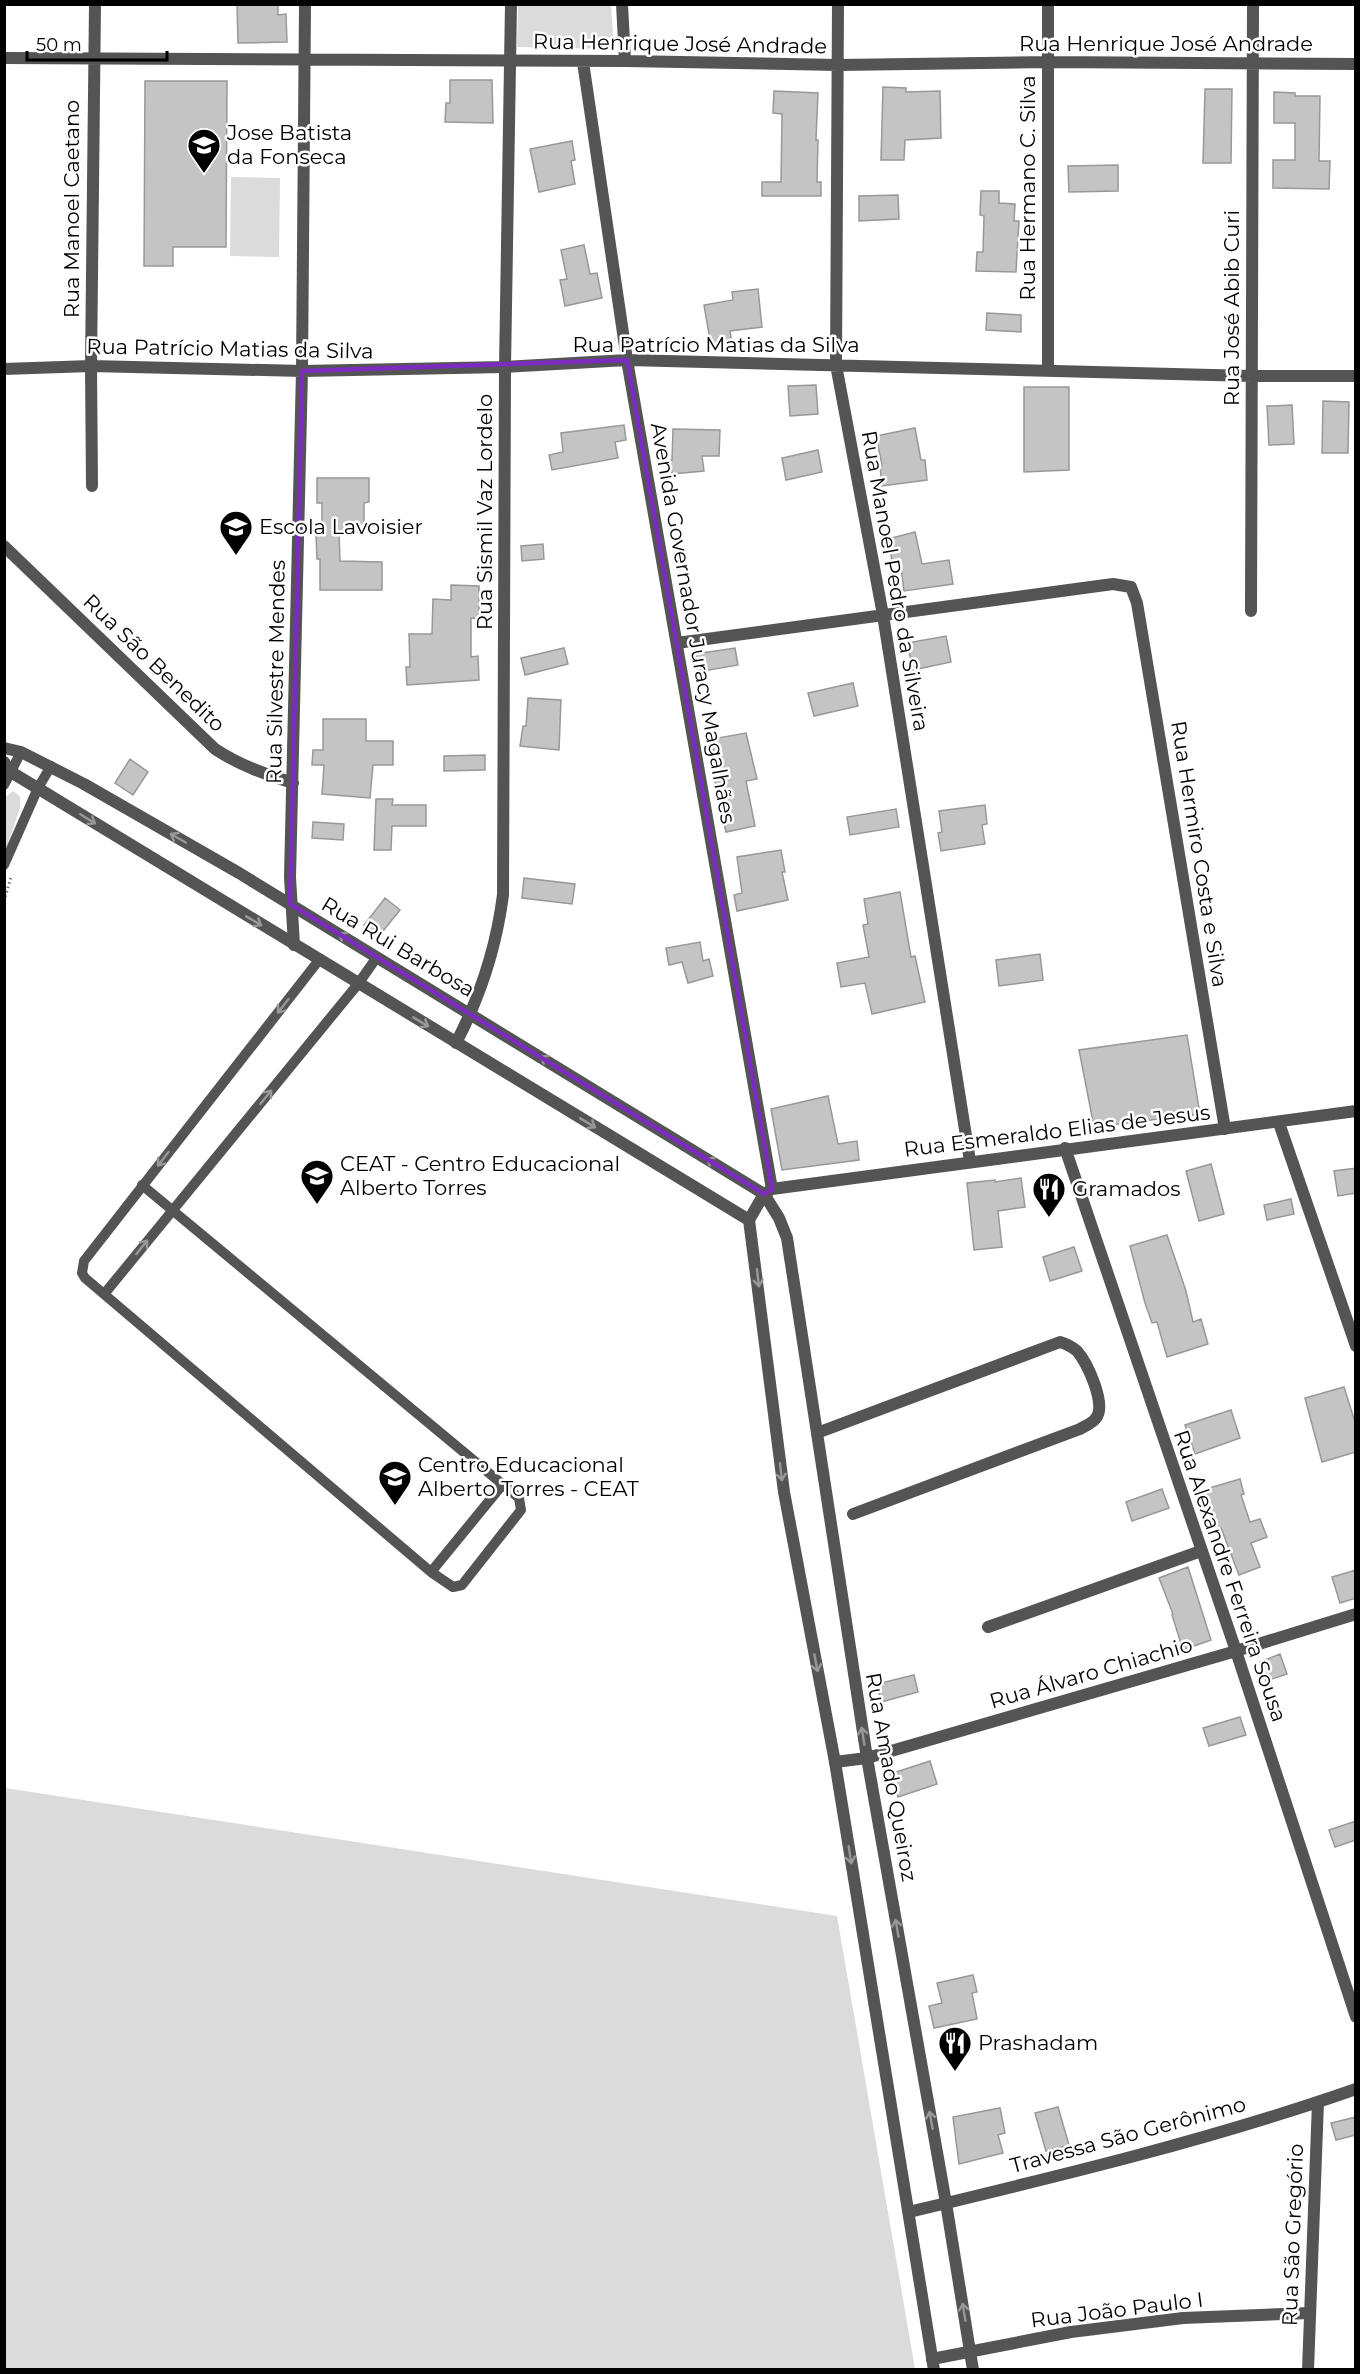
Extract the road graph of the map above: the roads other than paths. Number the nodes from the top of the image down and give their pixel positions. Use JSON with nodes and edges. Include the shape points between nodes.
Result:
{"nodes":[{"id":1,"x":95,"y":4,"type":"edge"},
{"id":2,"x":305,"y":4,"type":"edge"},
{"id":3,"x":511,"y":4,"type":"edge"},
{"id":4,"x":622,"y":4,"type":"edge"},
{"id":5,"x":838,"y":4,"type":"edge"},
{"id":6,"x":1048,"y":4,"type":"edge"},
{"id":7,"x":1253,"y":4,"type":"edge"},
{"id":8,"x":93,"y":57,"type":"junction"},
{"id":9,"x":4,"y":58,"type":"edge"},
{"id":10,"x":304,"y":60,"type":"junction"},
{"id":11,"x":510,"y":61,"type":"junction"},
{"id":12,"x":625,"y":61,"type":"junction"},
{"id":13,"x":583,"y":62,"type":"junction"},
{"id":14,"x":1047,"y":62,"type":"junction"},
{"id":15,"x":1252,"y":64,"type":"junction"},
{"id":16,"x":1356,"y":64,"type":"edge"},
{"id":17,"x":838,"y":65,"type":"junction"},
{"id":18,"x":627,"y":360,"type":"junction"},
{"id":19,"x":836,"y":365,"type":"junction"},
{"id":20,"x":90,"y":366,"type":"junction"},
{"id":21,"x":505,"y":367,"type":"junction"},
{"id":22,"x":4,"y":369,"type":"edge"},
{"id":23,"x":302,"y":371,"type":"junction"},
{"id":24,"x":1048,"y":371,"type":"junction"},
{"id":25,"x":1252,"y":376,"type":"junction"},
{"id":26,"x":1356,"y":376,"type":"edge"},
{"id":27,"x":92,"y":486,"type":"dead end"},
{"id":28,"x":4,"y":546,"type":"edge"},
{"id":29,"x":1251,"y":611,"type":"dead end"},
{"id":30,"x":883,"y":615,"type":"junction"},
{"id":31,"x":677,"y":642,"type":"junction"},
{"id":32,"x":4,"y":748,"type":"edge"},
{"id":33,"x":21,"y":752,"type":"junction"},
{"id":34,"x":51,"y":766,"type":"junction"},
{"id":35,"x":8,"y":767,"type":"edge"},
{"id":36,"x":293,"y":783,"type":"junction"},
{"id":37,"x":4,"y":785,"type":"edge"},
{"id":38,"x":38,"y":788,"type":"junction"},
{"id":39,"x":4,"y":865,"type":"edge"},
{"id":40,"x":290,"y":904,"type":"junction"},
{"id":41,"x":294,"y":945,"type":"junction"},
{"id":42,"x":377,"y":957,"type":"junction"},
{"id":43,"x":319,"y":960,"type":"junction"},
{"id":44,"x":358,"y":984,"type":"junction"},
{"id":45,"x":471,"y":1014,"type":"junction"},
{"id":46,"x":456,"y":1043,"type":"junction"},
{"id":47,"x":1356,"y":1111,"type":"edge"},
{"id":48,"x":1279,"y":1123,"type":"junction"},
{"id":49,"x":1225,"y":1129,"type":"junction"},
{"id":50,"x":1065,"y":1148,"type":"junction"},
{"id":51,"x":970,"y":1161,"type":"junction"},
{"id":52,"x":142,"y":1185,"type":"junction"},
{"id":53,"x":768,"y":1191,"type":"junction"},
{"id":54,"x":172,"y":1211,"type":"junction"},
{"id":55,"x":749,"y":1220,"type":"junction"},
{"id":56,"x":105,"y":1293,"type":"junction"},
{"id":57,"x":1356,"y":1346,"type":"edge"},
{"id":58,"x":817,"y":1432,"type":"junction"},
{"id":59,"x":503,"y":1484,"type":"junction"},
{"id":60,"x":853,"y":1514,"type":"dead end"},
{"id":61,"x":1201,"y":1551,"type":"junction"},
{"id":62,"x":431,"y":1572,"type":"junction"},
{"id":63,"x":1356,"y":1614,"type":"edge"},
{"id":64,"x":988,"y":1627,"type":"dead end"},
{"id":65,"x":1236,"y":1651,"type":"junction"},
{"id":66,"x":867,"y":1758,"type":"junction"},
{"id":67,"x":835,"y":1762,"type":"junction"},
{"id":68,"x":1356,"y":2017,"type":"edge"},
{"id":69,"x":1356,"y":2089,"type":"edge"},
{"id":70,"x":1318,"y":2102,"type":"junction"},
{"id":71,"x":946,"y":2203,"type":"junction"},
{"id":72,"x":909,"y":2212,"type":"junction"},
{"id":73,"x":1309,"y":2313,"type":"junction"},
{"id":74,"x":970,"y":2351,"type":"junction"},
{"id":75,"x":933,"y":2364,"type":"edge"},
{"id":76,"x":973,"y":2370,"type":"edge"},
{"id":77,"x":1308,"y":2370,"type":"edge"}],
"edges":[{"from":1,"to":8,"type":"street","name":"Rua Manoel Caetano"},
{"from":2,"to":10,"type":"street","name":"Rua Silvestre Mendes"},
{"from":3,"to":11,"type":"street","name":"Rua Sismil Vaz Lordelo"},
{"from":4,"to":12,"type":"street"},
{"from":5,"to":17,"type":"street","name":"Rua Manoel Pedro da Silveira"},
{"from":6,"to":14,"type":"street","name":"Rua Hermano C. Silva"},
{"from":7,"to":15,"type":"street","name":"Rua José Abib Curi"},
{"from":8,"to":9,"type":"street","name":"Rua Henrique José Andrade"},
{"from":8,"to":10,"type":"street","name":"Rua Henrique José Andrade"},
{"from":8,"to":20,"type":"street","name":"Rua Manoel Caetano"},
{"from":10,"to":11,"type":"street","name":"Rua Henrique José Andrade"},
{"from":10,"to":23,"type":"street","name":"Rua Silvestre Mendes"},
{"from":11,"to":13,"type":"street","name":"Rua Henrique José Andrade"},
{"from":11,"to":21,"type":"street","name":"Rua Sismil Vaz Lordelo"},
{"from":12,"to":13,"type":"street","name":"Rua Henrique José Andrade"},
{"from":12,"to":17,"type":"street","name":"Rua Henrique José Andrade"},
{"from":13,"to":18,"type":"street","name":"Avenida Governador Juracy Magalhães"},
{"from":14,"to":15,"type":"street","name":"Rua Henrique José Andrade"},
{"from":14,"to":17,"type":"street","name":"Rua Henrique José Andrade"},
{"from":14,"to":24,"type":"street","name":"Rua Hermano C. Silva"},
{"from":15,"to":16,"type":"street","name":"Rua Henrique José Andrade"},
{"from":15,"to":25,"type":"street","name":"Rua José Abib Curi"},
{"from":17,"to":19,"type":"street","name":"Rua Manoel Pedro da Silveira"},
{"from":18,"to":19,"type":"street","name":"Rua Patrício Matias da Silva"},
{"from":18,"to":21,"type":"street","name":"Rua Patrício Matias da Silva"},
{"from":18,"to":31,"type":"street","name":"Avenida Governador Juracy Magalhães"},
{"from":19,"to":24,"type":"street","name":"Rua Patrício Matias da Silva"},
{"from":19,"to":30,"type":"street","name":"Rua Manoel Pedro da Silveira"},
{"from":20,"to":22,"type":"street","name":"Rua Patrício Matias da Silva"},
{"from":20,"to":23,"type":"street","name":"Rua Patrício Matias da Silva"},
{"from":20,"to":27,"type":"street","name":"Rua Manoel Caetano"},
{"from":21,"to":23,"type":"street","name":"Rua Patrício Matias da Silva"},
{"from":21,"to":45,"type":"street","name":"Rua Sismil Vaz Lordelo","via":[[502,895],[496,943]]},
{"from":23,"to":36,"type":"street","name":"Rua Silvestre Mendes"},
{"from":24,"to":25,"type":"street","name":"Rua Patrício Matias da Silva"},
{"from":25,"to":26,"type":"street","name":"Rua Patrício Matias da Silva"},
{"from":25,"to":29,"type":"street","name":"Rua José Abib Curi"},
{"from":28,"to":36,"type":"street","name":"Rua São Benedito","via":[[215,749],[256,771]]},
{"from":30,"to":31,"type":"street"},
{"from":30,"to":49,"type":"street","name":"Rua Hermiro Costa e Silva","via":[[1113,584],[1131,587],[1137,603]]},
{"from":30,"to":51,"type":"street","name":"Rua Manoel Pedro da Silveira"},
{"from":31,"to":53,"type":"street","name":"Avenida Governador Juracy Magalhães"},
{"from":32,"to":33,"type":"street","name":"Rua Rui Barbosa"},
{"from":33,"to":34,"type":"street","name":"Rua Rui Barbosa"},
{"from":33,"to":35,"type":"lane"},
{"from":34,"to":38,"type":"lane"},
{"from":40,"to":34,"type":"street","name":"Rua Rui Barbosa","one_way":true},
{"from":35,"to":37,"type":"lane"},
{"from":35,"to":38,"type":"street"},
{"from":36,"to":40,"type":"street","name":"Rua Silvestre Mendes"},
{"from":38,"to":39,"type":"lane"},
{"from":38,"to":41,"type":"street","one_way":true},
{"from":40,"to":41,"type":"street","name":"Rua Silvestre Mendes"},
{"from":42,"to":40,"type":"street","name":"Rua Rui Barbosa","one_way":true},
{"from":41,"to":43,"type":"street"},
{"from":42,"to":44,"type":"lane"},
{"from":42,"to":45,"type":"street","name":"Rua Rui Barbosa"},
{"from":43,"to":44,"type":"street"},
{"from":43,"to":52,"type":"lane","one_way":true},
{"from":44,"to":46,"type":"street","one_way":true},
{"from":54,"to":44,"type":"lane","one_way":true},
{"from":45,"to":46,"type":"street","name":"Rua Sismil Vaz Lordelo"},
{"from":53,"to":45,"type":"street","name":"Rua Rui Barbosa","one_way":true},
{"from":46,"to":55,"type":"street","one_way":true},
{"from":47,"to":48,"type":"street","name":"Rua Esmeraldo Elias de Jesus"},
{"from":48,"to":49,"type":"street","name":"Rua Esmeraldo Elias de Jesus"},
{"from":48,"to":57,"type":"street"},
{"from":49,"to":50,"type":"street","name":"Rua Esmeraldo Elias de Jesus"},
{"from":50,"to":51,"type":"street","name":"Rua Esmeraldo Elias de Jesus"},
{"from":50,"to":61,"type":"street","name":"Rua Alexandre Ferreira Sousa"},
{"from":51,"to":53,"type":"street","name":"Rua Esmeraldo Elias de Jesus"},
{"from":52,"to":54,"type":"lane"},
{"from":52,"to":56,"type":"lane","via":[[84,1261],[85,1278]]},
{"from":53,"to":55,"type":"street"},
{"from":53,"to":58,"type":"street","name":"Rua Amado Queiroz","via":[[787,1238]]},
{"from":56,"to":54,"type":"lane","one_way":true},
{"from":54,"to":59,"type":"lane"},
{"from":55,"to":67,"type":"street","one_way":true,"via":[[784,1492]]},
{"from":56,"to":62,"type":"lane"},
{"from":58,"to":60,"type":"street","via":[[1060,1342],[1070,1345],[1088,1367],[1099,1403],[1096,1419],[1080,1429]]},
{"from":66,"to":58,"type":"street","name":"Rua Amado Queiroz","one_way":true},
{"from":59,"to":62,"type":"lane"},
{"from":59,"to":62,"type":"lane","via":[[519,1498],[521,1510],[462,1585],[453,1587]]},
{"from":61,"to":64,"type":"street"},
{"from":61,"to":65,"type":"street","name":"Rua Alexandre Ferreira Sousa"},
{"from":63,"to":65,"type":"street","name":"Rua Álvaro Chiachio"},
{"from":65,"to":66,"type":"street","name":"Rua Álvaro Chiachio"},
{"from":65,"to":68,"type":"street","name":"Rua Alexandre Ferreira Sousa"},
{"from":66,"to":67,"type":"street","name":"Rua Álvaro Chiachio"},
{"from":71,"to":66,"type":"street","name":"Rua Amado Queiroz","one_way":true},
{"from":67,"to":72,"type":"street","one_way":true},
{"from":69,"to":70,"type":"street","name":"Travessa São Gerônimo"},
{"from":70,"to":71,"type":"street","name":"Travessa São Gerônimo","via":[[1112,2163]]},
{"from":70,"to":73,"type":"street","name":"Rua São Gregório"},
{"from":71,"to":72,"type":"street","name":"Travessa São Gerônimo"},
{"from":74,"to":71,"type":"street","name":"Rua Amado Queiroz","one_way":true},
{"from":72,"to":75,"type":"street"},
{"from":73,"to":74,"type":"street","name":"Rua João Paulo I","via":[[1183,2319],[1071,2332]]},
{"from":73,"to":77,"type":"street","name":"Rua São Gregório"},
{"from":74,"to":75,"type":"street","name":"Rua João Paulo I"},
{"from":74,"to":76,"type":"street","name":"Rua Amado Queiroz"}]}
